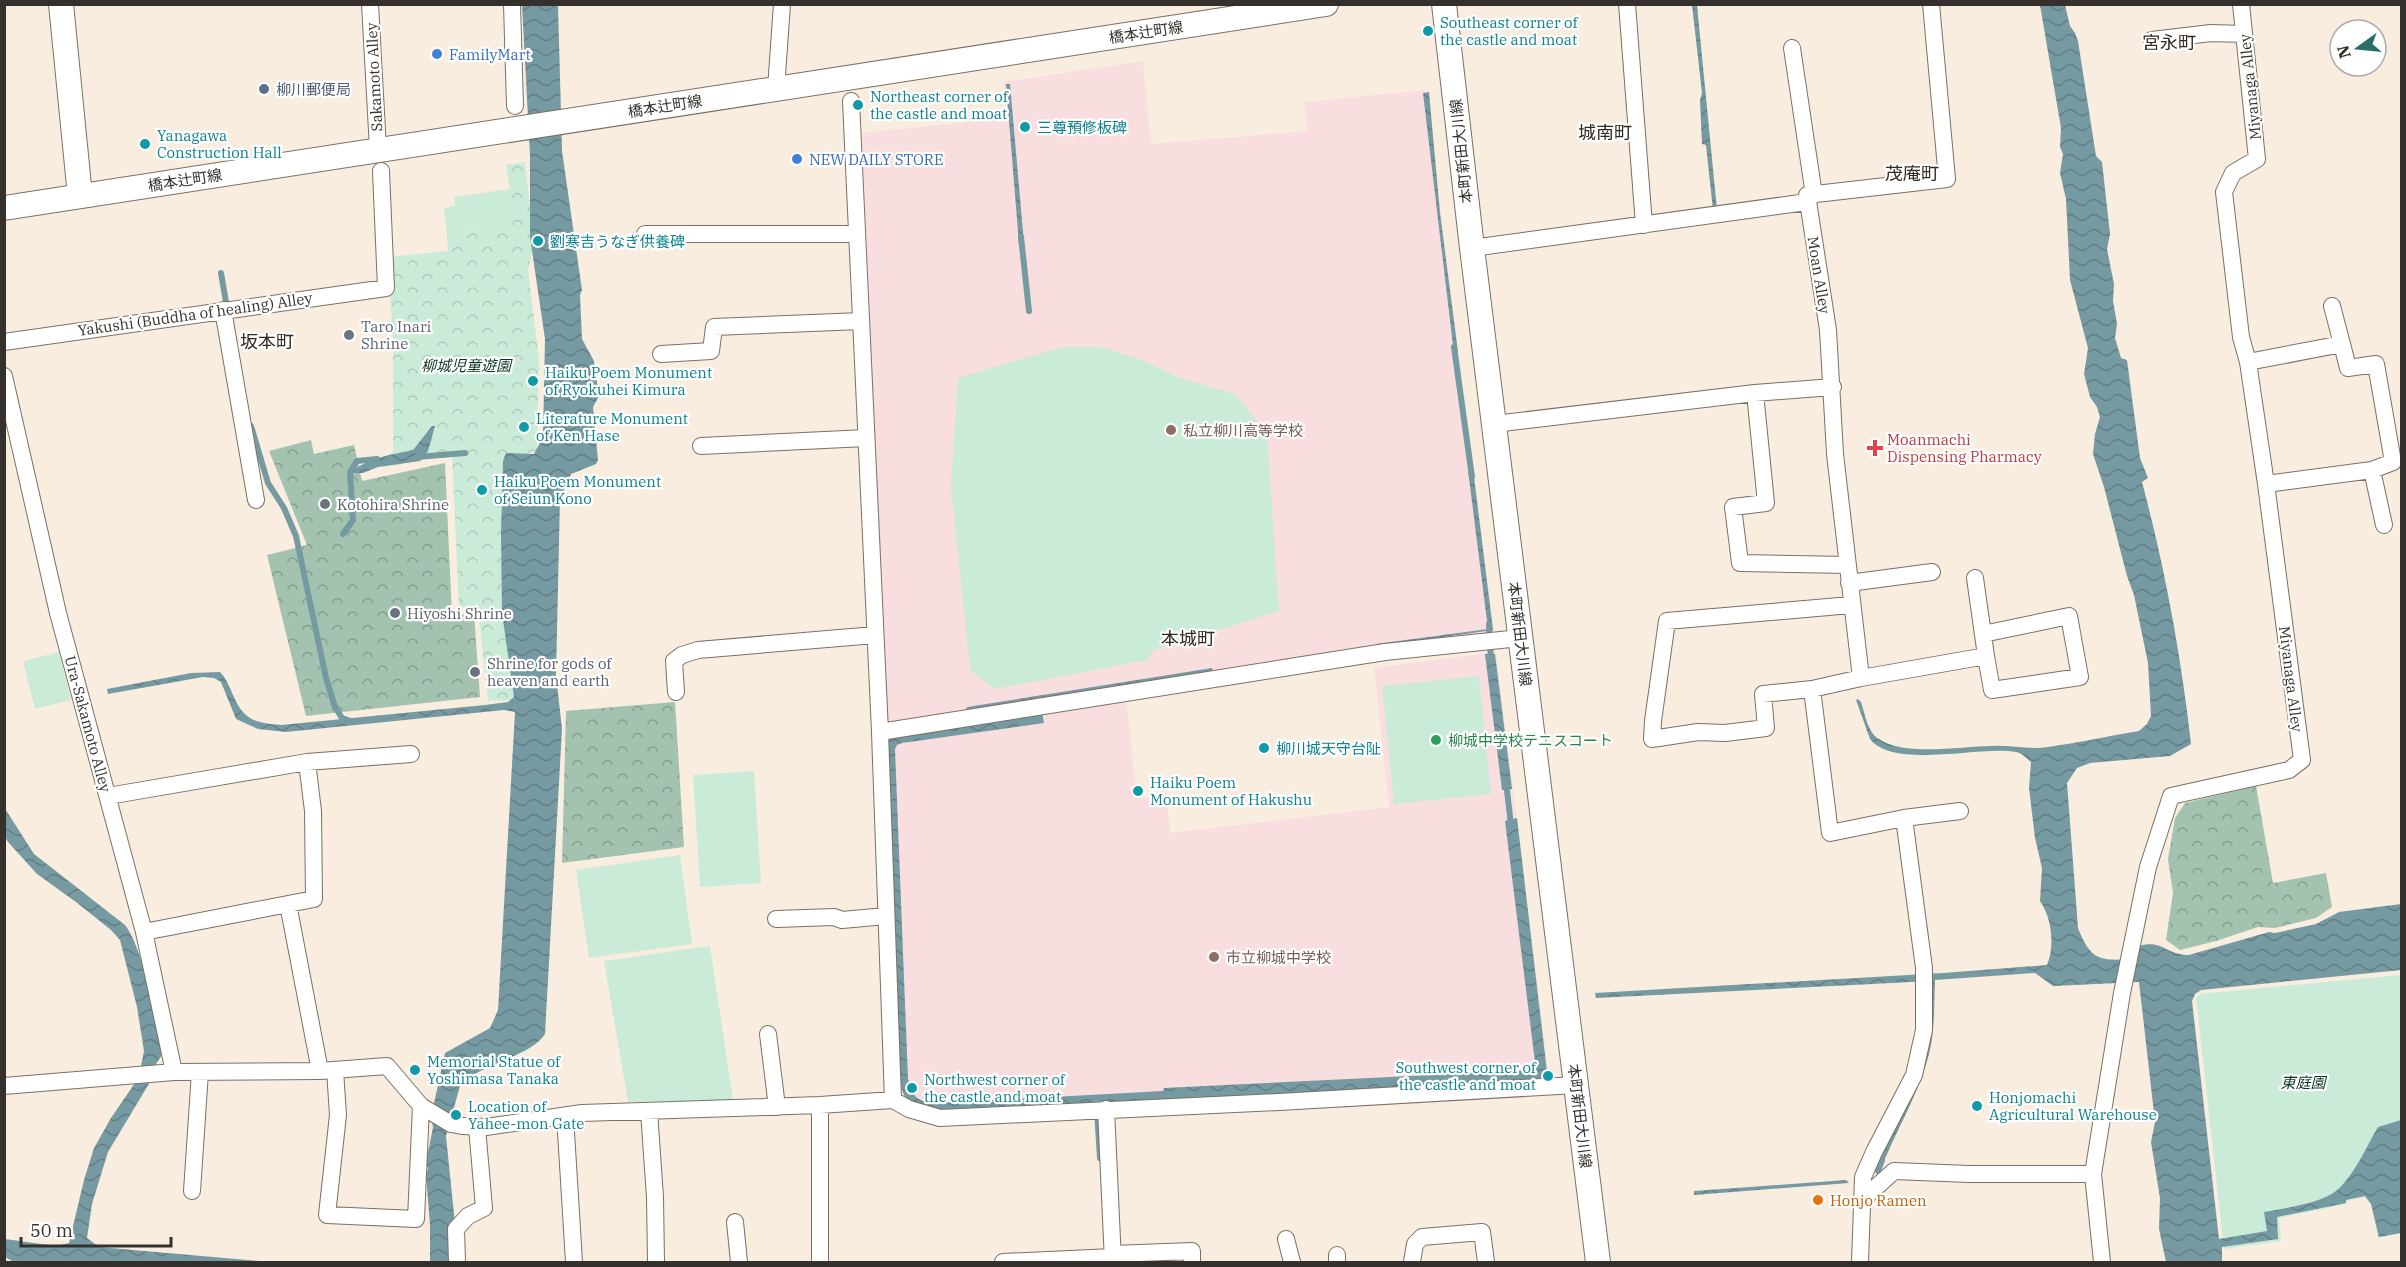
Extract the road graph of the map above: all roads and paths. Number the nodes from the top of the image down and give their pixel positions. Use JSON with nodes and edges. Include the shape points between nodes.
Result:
{"nodes":[{"id":1,"x":61,"y":4,"type":"edge"},
{"id":2,"x":370,"y":4,"type":"edge"},
{"id":3,"x":512,"y":4,"type":"edge"},
{"id":4,"x":782,"y":4,"type":"edge"},
{"id":5,"x":1326,"y":4,"type":"edge"},
{"id":6,"x":1444,"y":4,"type":"edge"},
{"id":7,"x":1627,"y":4,"type":"edge"},
{"id":8,"x":1931,"y":4,"type":"edge"},
{"id":9,"x":2241,"y":4,"type":"edge"},
{"id":10,"x":2244,"y":34,"type":"junction"},
{"id":11,"x":2152,"y":40,"type":"dead end"},
{"id":12,"x":1792,"y":48,"type":"dead end"},
{"id":13,"x":776,"y":89,"type":"junction"},
{"id":14,"x":851,"y":101,"type":"dead end"},
{"id":15,"x":515,"y":106,"type":"dead end"},
{"id":16,"x":379,"y":160,"type":"junction"},
{"id":17,"x":80,"y":196,"type":"junction"},
{"id":18,"x":1811,"y":198,"type":"junction"},
{"id":19,"x":4,"y":208,"type":"edge"},
{"id":20,"x":1644,"y":225,"type":"junction"},
{"id":21,"x":645,"y":234,"type":"dead end"},
{"id":22,"x":857,"y":234,"type":"junction"},
{"id":23,"x":1472,"y":248,"type":"junction"},
{"id":24,"x":386,"y":288,"type":"joint"},
{"id":25,"x":2332,"y":306,"type":"dead end"},
{"id":26,"x":227,"y":309,"type":"junction"},
{"id":27,"x":861,"y":321,"type":"junction"},
{"id":28,"x":4,"y":342,"type":"edge"},
{"id":29,"x":2342,"y":344,"type":"junction"},
{"id":30,"x":660,"y":354,"type":"dead end"},
{"id":31,"x":2248,"y":362,"type":"junction"},
{"id":32,"x":4,"y":376,"type":"edge"},
{"id":33,"x":1833,"y":387,"type":"junction"},
{"id":34,"x":1755,"y":393,"type":"junction"},
{"id":35,"x":1494,"y":424,"type":"junction"},
{"id":36,"x":866,"y":438,"type":"junction"},
{"id":37,"x":701,"y":446,"type":"dead end"},
{"id":38,"x":2372,"y":470,"type":"junction"},
{"id":39,"x":2266,"y":484,"type":"junction"},
{"id":40,"x":256,"y":500,"type":"dead end"},
{"id":41,"x":2384,"y":525,"type":"dead end"},
{"id":42,"x":1848,"y":565,"type":"junction"},
{"id":43,"x":1932,"y":572,"type":"dead end"},
{"id":44,"x":1975,"y":578,"type":"dead end"},
{"id":45,"x":1850,"y":583,"type":"junction"},
{"id":46,"x":1851,"y":605,"type":"junction"},
{"id":47,"x":1983,"y":634,"type":"junction"},
{"id":48,"x":875,"y":635,"type":"junction"},
{"id":49,"x":1520,"y":638,"type":"junction"},
{"id":50,"x":1986,"y":656,"type":"junction"},
{"id":51,"x":1861,"y":678,"type":"junction"},
{"id":52,"x":1812,"y":689,"type":"junction"},
{"id":53,"x":676,"y":692,"type":"dead end"},
{"id":54,"x":880,"y":732,"type":"junction"},
{"id":55,"x":411,"y":754,"type":"dead end"},
{"id":56,"x":307,"y":762,"type":"junction"},
{"id":57,"x":108,"y":796,"type":"junction"},
{"id":58,"x":1960,"y":811,"type":"dead end"},
{"id":59,"x":1904,"y":818,"type":"junction"},
{"id":60,"x":288,"y":904,"type":"junction"},
{"id":61,"x":886,"y":916,"type":"junction"},
{"id":62,"x":776,"y":919,"type":"dead end"},
{"id":63,"x":144,"y":932,"type":"junction"},
{"id":64,"x":768,"y":1034,"type":"dead end"},
{"id":65,"x":327,"y":1071,"type":"junction"},
{"id":66,"x":174,"y":1072,"type":"junction"},
{"id":67,"x":200,"y":1072,"type":"junction"},
{"id":68,"x":1576,"y":1085,"type":"junction"},
{"id":69,"x":4,"y":1086,"type":"edge"},
{"id":70,"x":893,"y":1100,"type":"junction"},
{"id":71,"x":820,"y":1105,"type":"junction"},
{"id":72,"x":777,"y":1107,"type":"junction"},
{"id":73,"x":424,"y":1109,"type":"junction"},
{"id":74,"x":1100,"y":1109,"type":"junction"},
{"id":75,"x":649,"y":1111,"type":"junction"},
{"id":76,"x":565,"y":1116,"type":"junction"},
{"id":77,"x":477,"y":1127,"type":"junction"},
{"id":78,"x":2093,"y":1174,"type":"junction"},
{"id":79,"x":192,"y":1191,"type":"dead end"},
{"id":80,"x":1863,"y":1199,"type":"junction"},
{"id":81,"x":735,"y":1222,"type":"dead end"},
{"id":82,"x":1286,"y":1239,"type":"dead end"},
{"id":83,"x":1113,"y":1258,"type":"edge"},
{"id":84,"x":1003,"y":1262,"type":"edge"},
{"id":85,"x":457,"y":1263,"type":"edge"},
{"id":86,"x":574,"y":1263,"type":"edge"},
{"id":87,"x":657,"y":1263,"type":"edge"},
{"id":88,"x":740,"y":1263,"type":"edge"},
{"id":89,"x":820,"y":1263,"type":"edge"},
{"id":90,"x":1192,"y":1263,"type":"edge"},
{"id":91,"x":1292,"y":1263,"type":"edge"},
{"id":92,"x":1412,"y":1263,"type":"edge"},
{"id":93,"x":1486,"y":1263,"type":"edge"},
{"id":94,"x":1598,"y":1263,"type":"edge"},
{"id":95,"x":1860,"y":1263,"type":"edge"},
{"id":96,"x":2102,"y":1263,"type":"edge"}],
"edges":[{"from":1,"to":17,"type":"main road"},
{"from":2,"to":16,"type":"street","name":"Sakamoto Alley"},
{"from":3,"to":15,"type":"street"},
{"from":4,"to":13,"type":"street"},
{"from":5,"to":13,"type":"main road","name":"橋本辻町線"},
{"from":6,"to":23,"type":"main road","name":"本町新田大川線"},
{"from":7,"to":20,"type":"street"},
{"from":8,"to":18,"type":"street","via":[[1947,179]]},
{"from":9,"to":10,"type":"street","name":"Miyanaga Alley"},
{"from":10,"to":11,"type":"street","via":[[2211,33]]},
{"from":10,"to":31,"type":"street","name":"Miyanaga Alley","via":[[2257,159],[2233,173],[2224,192],[2241,337]]},
{"from":12,"to":18,"type":"street","name":"Moan Alley"},
{"from":13,"to":16,"type":"main road","name":"橋本辻町線","via":[[527,127]]},
{"from":14,"to":22,"type":"street"},
{"from":16,"to":17,"type":"main road","name":"橋本辻町線"},
{"from":16,"to":24,"type":"street","name":"Sakamoto Alley"},
{"from":17,"to":19,"type":"main road","name":"橋本辻町線"},
{"from":18,"to":20,"type":"street"},
{"from":18,"to":33,"type":"street","name":"Moan Alley"},
{"from":20,"to":23,"type":"street"},
{"from":21,"to":22,"type":"street"},
{"from":22,"to":27,"type":"street"},
{"from":23,"to":35,"type":"main road","name":"本町新田大川線"},
{"from":24,"to":26,"type":"street","name":"Yakushi (Buddha of healing) Alley"},
{"from":25,"to":29,"type":"street"},
{"from":26,"to":28,"type":"street","name":"Yakushi (Buddha of healing) Alley"},
{"from":26,"to":40,"type":"street"},
{"from":27,"to":30,"type":"street","via":[[714,327],[711,351]]},
{"from":27,"to":36,"type":"street"},
{"from":29,"to":31,"type":"street"},
{"from":29,"to":38,"type":"street","via":[[2348,368],[2376,364],[2393,462]]},
{"from":31,"to":39,"type":"street","name":"Miyanaga Alley"},
{"from":32,"to":57,"type":"street","name":"Ura-Sakamoto Alley","via":[[58,613]]},
{"from":33,"to":34,"type":"street"},
{"from":33,"to":42,"type":"street","name":"Moan Alley","via":[[1835,454]]},
{"from":34,"to":35,"type":"street"},
{"from":34,"to":42,"type":"street","via":[[1766,503],[1733,507],[1740,563]]},
{"from":35,"to":49,"type":"main road","name":"本町新田大川線"},
{"from":36,"to":37,"type":"street"},
{"from":36,"to":48,"type":"street"},
{"from":38,"to":39,"type":"street"},
{"from":38,"to":41,"type":"street"},
{"from":39,"to":78,"type":"street","name":"Miyanaga Alley","via":[[2302,760],[2289,770],[2171,796],[2148,867],[2122,993]]},
{"from":42,"to":45,"type":"street","name":"Moan Alley"},
{"from":43,"to":45,"type":"street"},
{"from":44,"to":47,"type":"street"},
{"from":45,"to":46,"type":"street","name":"Moan Alley"},
{"from":46,"to":51,"type":"street","name":"Moan Alley"},
{"from":46,"to":52,"type":"street","via":[[1667,621],[1652,739],[1766,728],[1763,694]]},
{"from":47,"to":50,"type":"street"},
{"from":47,"to":50,"type":"street","via":[[2069,616],[2079,677],[1992,690]]},
{"from":48,"to":53,"type":"street","via":[[698,650],[674,661]]},
{"from":48,"to":54,"type":"street"},
{"from":49,"to":54,"type":"street","via":[[1385,651]]},
{"from":49,"to":68,"type":"main road","name":"本町新田大川線"},
{"from":50,"to":51,"type":"street"},
{"from":51,"to":52,"type":"street"},
{"from":52,"to":59,"type":"street","via":[[1830,833]]},
{"from":54,"to":61,"type":"street"},
{"from":55,"to":56,"type":"street"},
{"from":56,"to":57,"type":"street"},
{"from":56,"to":60,"type":"street","via":[[313,811],[314,899]]},
{"from":57,"to":63,"type":"street","name":"Ura-Sakamoto Alley"},
{"from":58,"to":59,"type":"street"},
{"from":59,"to":80,"type":"street","via":[[1924,968],[1924,1030],[1914,1075],[1863,1178]]},
{"from":60,"to":63,"type":"street"},
{"from":60,"to":65,"type":"street"},
{"from":61,"to":62,"type":"street"},
{"from":61,"to":70,"type":"street"},
{"from":63,"to":66,"type":"street","name":"Ura-Sakamoto Alley"},
{"from":64,"to":72,"type":"street"},
{"from":65,"to":67,"type":"street"},
{"from":65,"to":73,"type":"street","via":[[387,1066]]},
{"from":65,"to":73,"type":"street","via":[[338,1115],[327,1215],[416,1220]]},
{"from":66,"to":67,"type":"street"},
{"from":66,"to":69,"type":"street"},
{"from":67,"to":79,"type":"street"},
{"from":68,"to":74,"type":"street"},
{"from":68,"to":94,"type":"main road","name":"本町新田大川線"},
{"from":70,"to":71,"type":"street"},
{"from":70,"to":74,"type":"street","via":[[940,1118]]},
{"from":71,"to":72,"type":"street"},
{"from":71,"to":89,"type":"street"},
{"from":72,"to":75,"type":"street"},
{"from":73,"to":77,"type":"street","via":[[451,1124]]},
{"from":74,"to":83,"type":"street"},
{"from":75,"to":76,"type":"street"},
{"from":75,"to":87,"type":"street"},
{"from":76,"to":77,"type":"street"},
{"from":76,"to":86,"type":"street"},
{"from":77,"to":85,"type":"street","via":[[483,1208],[456,1229]]},
{"from":78,"to":80,"type":"street","via":[[1894,1171]]},
{"from":78,"to":96,"type":"street","name":"Miyanaga Alley"},
{"from":80,"to":95,"type":"street"},
{"from":81,"to":88,"type":"street"},
{"from":82,"to":91,"type":"street"},
{"from":83,"to":84,"type":"street"},
{"from":83,"to":90,"type":"street","via":[[1192,1251]]},
{"from":92,"to":93,"type":"street","via":[[1415,1244],[1422,1237],[1482,1232]]}]}
